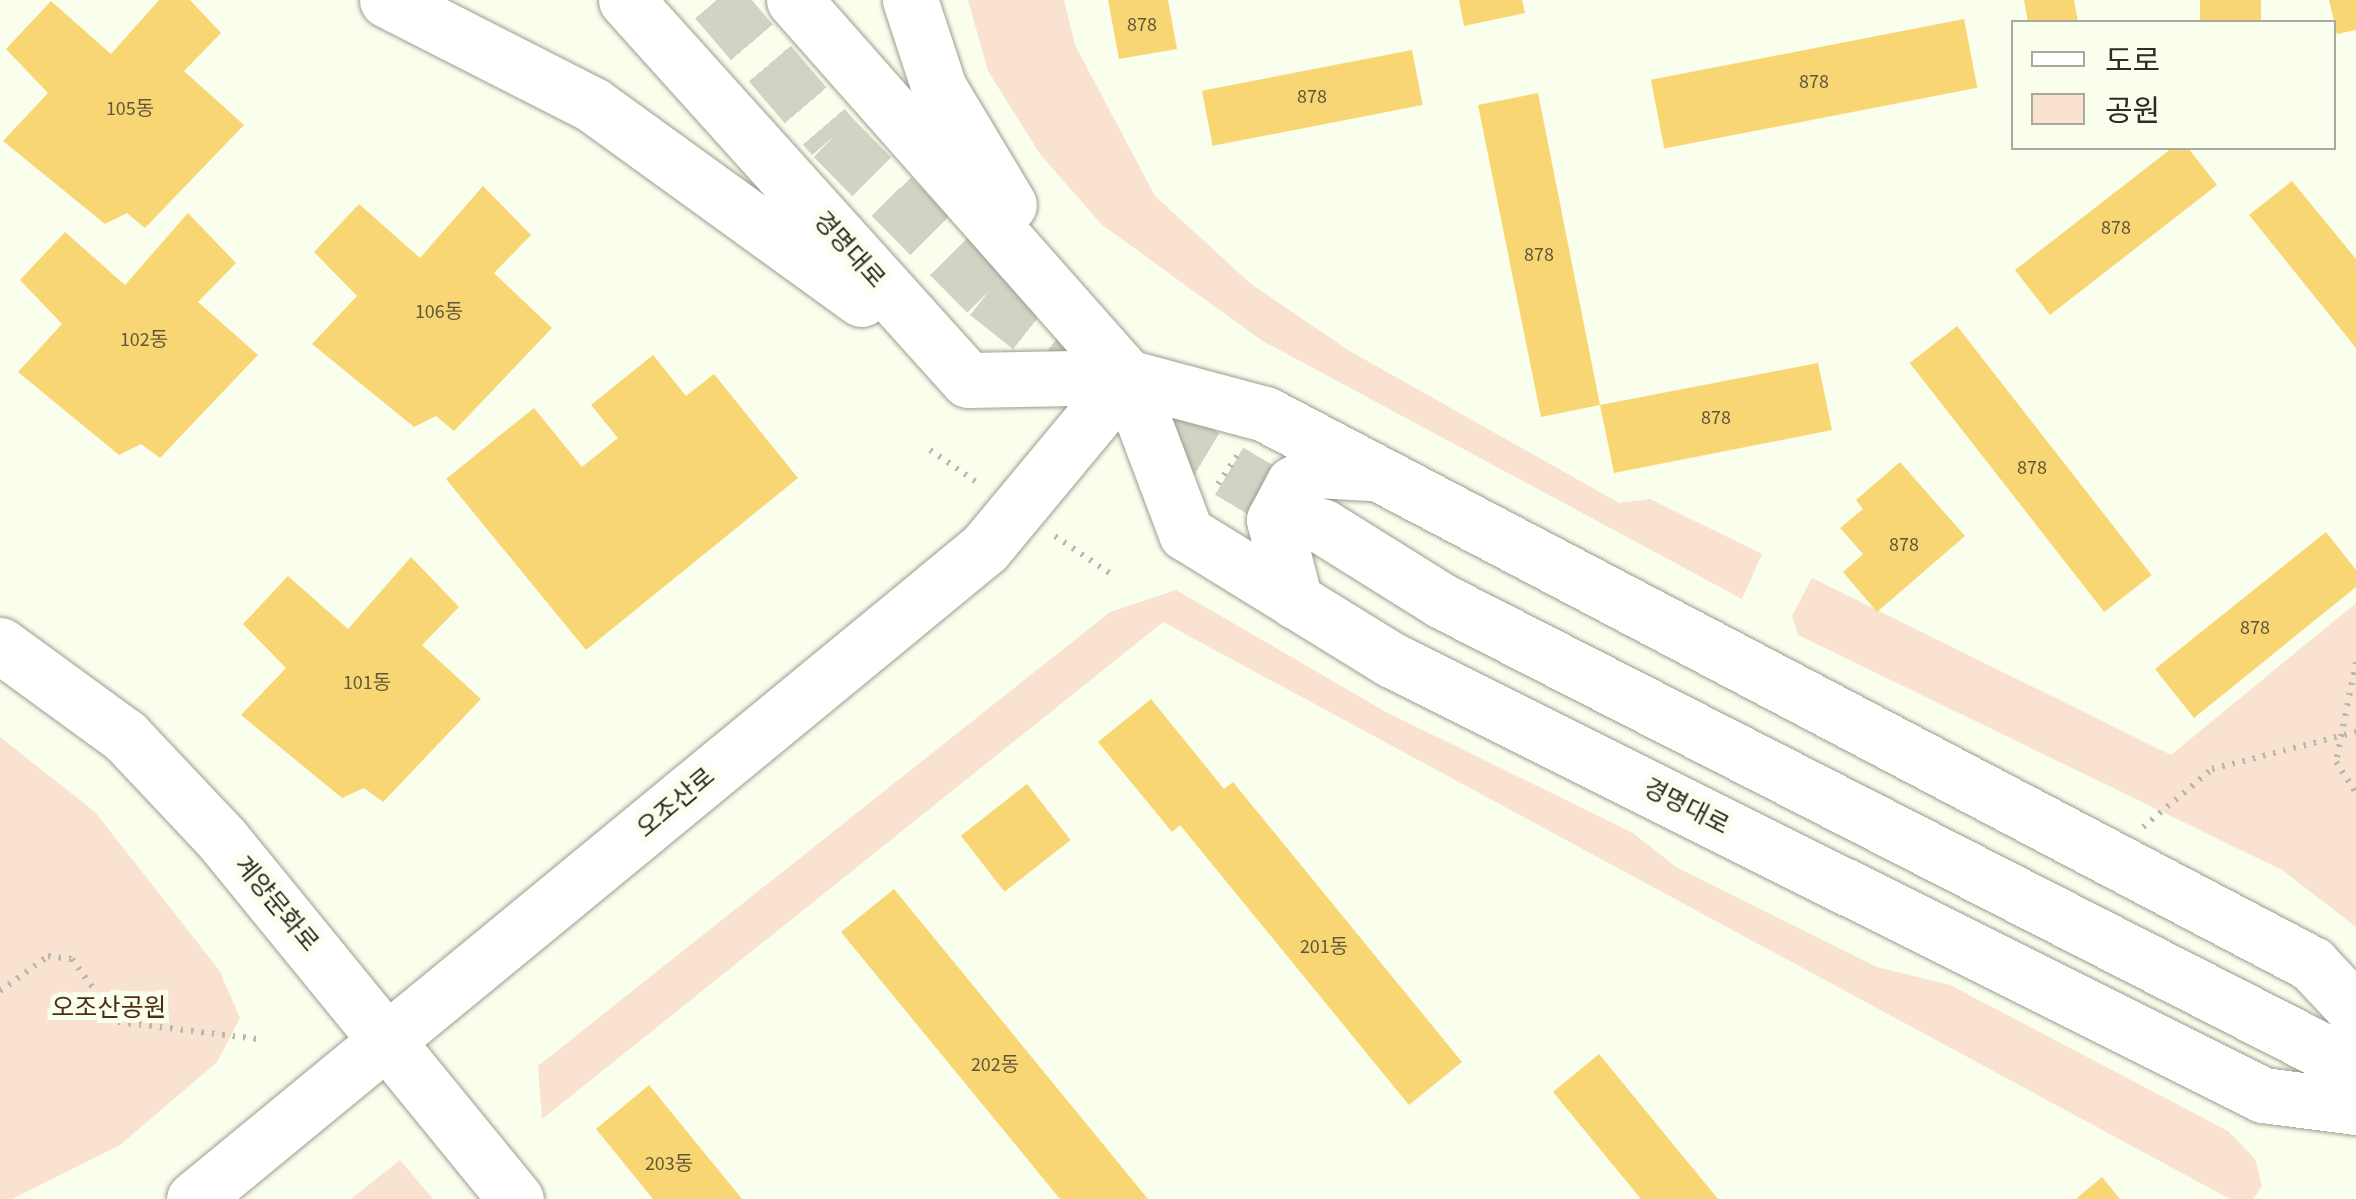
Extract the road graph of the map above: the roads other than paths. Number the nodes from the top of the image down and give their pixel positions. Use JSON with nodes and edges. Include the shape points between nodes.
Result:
{"nodes":[{"id":1,"x":387,"y":0,"type":"edge"},
{"id":2,"x":626,"y":0,"type":"edge"},
{"id":3,"x":794,"y":0,"type":"edge"},
{"id":4,"x":910,"y":0,"type":"edge"},
{"id":5,"x":1127,"y":376,"type":"junction"},
{"id":6,"x":968,"y":380,"type":"junction"},
{"id":7,"x":1370,"y":473,"type":"junction"},
{"id":8,"x":1322,"y":526,"type":"tunnel mouth"},
{"id":9,"x":1296,"y":600,"type":"junction"},
{"id":10,"x":0,"y":644,"type":"edge"},
{"id":11,"x":2356,"y":1010,"type":"edge"},
{"id":12,"x":388,"y":1040,"type":"junction"},
{"id":13,"x":2356,"y":1068,"type":"edge"},
{"id":14,"x":2356,"y":1107,"type":"edge"},
{"id":15,"x":194,"y":1199,"type":"edge"},
{"id":16,"x":516,"y":1199,"type":"edge"}],
"edges":[{"from":1,"to":6,"type":"street","via":[[593,105]]},
{"from":2,"to":6,"type":"street","name":"경명대로"},
{"from":3,"to":5,"type":"street"},
{"from":4,"to":5,"type":"street","via":[[939,88]]},
{"from":5,"to":6,"type":"street"},
{"from":5,"to":7,"type":"street","via":[[1264,414]]},
{"from":5,"to":9,"type":"street","name":"경명대로","via":[[1186,533]]},
{"from":5,"to":12,"type":"street","name":"오조산로","via":[[985,548]]},
{"from":7,"to":9,"type":"street","via":[[1318,470],[1294,484],[1274,520]]},
{"from":7,"to":11,"type":"street","via":[[2312,964]]},
{"from":8,"to":13,"type":"street","via":[[1442,602]]},
{"from":9,"to":14,"type":"street","name":"경명대로","via":[[1392,660],[2263,1095]]},
{"from":10,"to":12,"type":"street","name":"계양문화로","via":[[126,736]]},
{"from":12,"to":15,"type":"street","name":"오조산로"},
{"from":12,"to":16,"type":"street","name":"계양문화로"}]}
